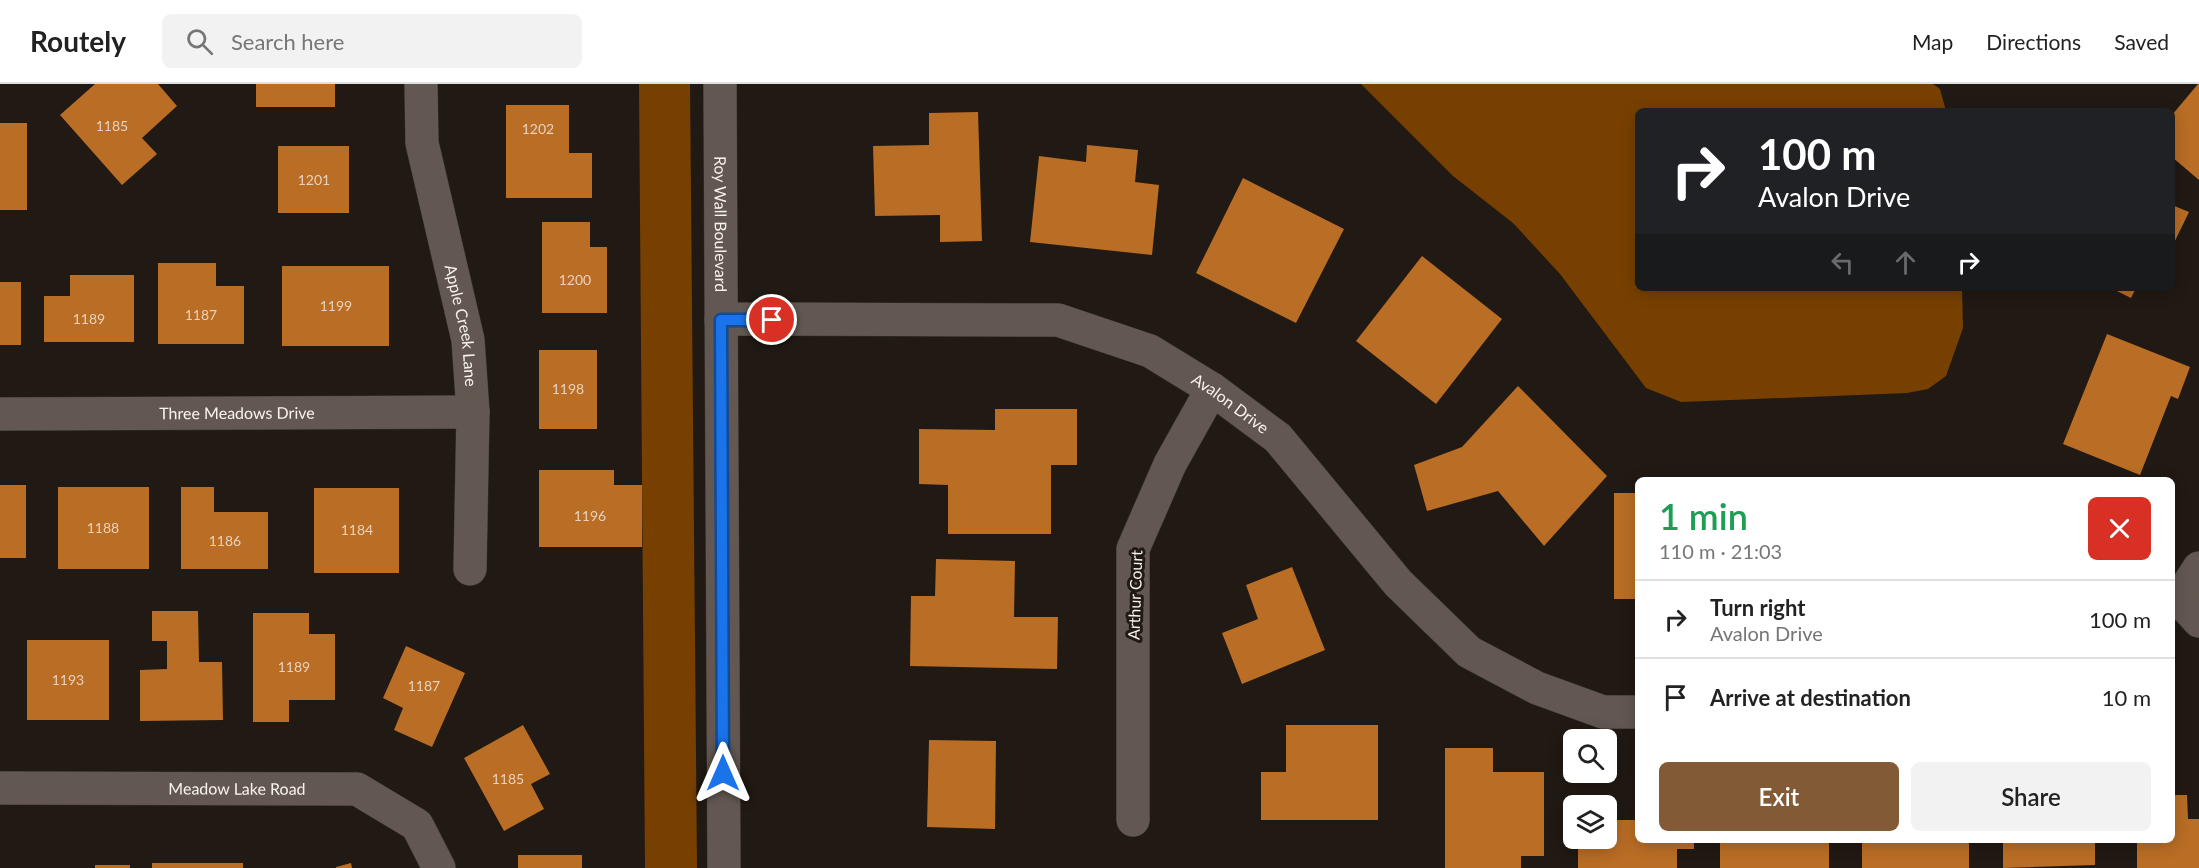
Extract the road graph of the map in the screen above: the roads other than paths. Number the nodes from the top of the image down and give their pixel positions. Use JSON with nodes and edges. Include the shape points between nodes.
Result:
{"nodes":[{"id":1,"x":421,"y":84,"type":"edge"},
{"id":2,"x":720,"y":84,"type":"edge"},
{"id":3,"x":721,"y":320,"type":"junction"},
{"id":4,"x":1212,"y":389,"type":"junction"},
{"id":5,"x":472,"y":412,"type":"junction"},
{"id":6,"x":0,"y":414,"type":"edge"},
{"id":7,"x":2199,"y":568,"type":"edge"},
{"id":8,"x":470,"y":570,"type":"dead end"},
{"id":9,"x":2183,"y":608,"type":"edge"},
{"id":10,"x":1635,"y":711,"type":"edge"},
{"id":11,"x":0,"y":788,"type":"edge"},
{"id":12,"x":1133,"y":819,"type":"dead end"},
{"id":13,"x":439,"y":868,"type":"edge"},
{"id":14,"x":724,"y":868,"type":"edge"}],
"edges":[{"from":1,"to":5,"type":"street","name":"Apple Creek Lane","via":[[422,143],[468,340]]},
{"from":2,"to":3,"type":"street","name":"Roy Wall Boulevard"},
{"from":3,"to":4,"type":"street","name":"Avalon Drive","via":[[1058,320],[1150,351]]},
{"from":3,"to":14,"type":"street","name":"Roy Wall Boulevard"},
{"from":4,"to":10,"type":"street","name":"Avalon Drive","via":[[1278,438],[1398,583],[1469,652],[1536,688],[1603,712]]},
{"from":4,"to":12,"type":"street","name":"Arthur Court","via":[[1170,464],[1133,549]]},
{"from":5,"to":6,"type":"street","name":"Three Meadows Drive"},
{"from":5,"to":8,"type":"street","name":"Apple Creek Lane"},
{"from":7,"to":9,"type":"street"},
{"from":11,"to":13,"type":"street","name":"Meadow Lake Road","via":[[357,789],[417,825]]}]}
